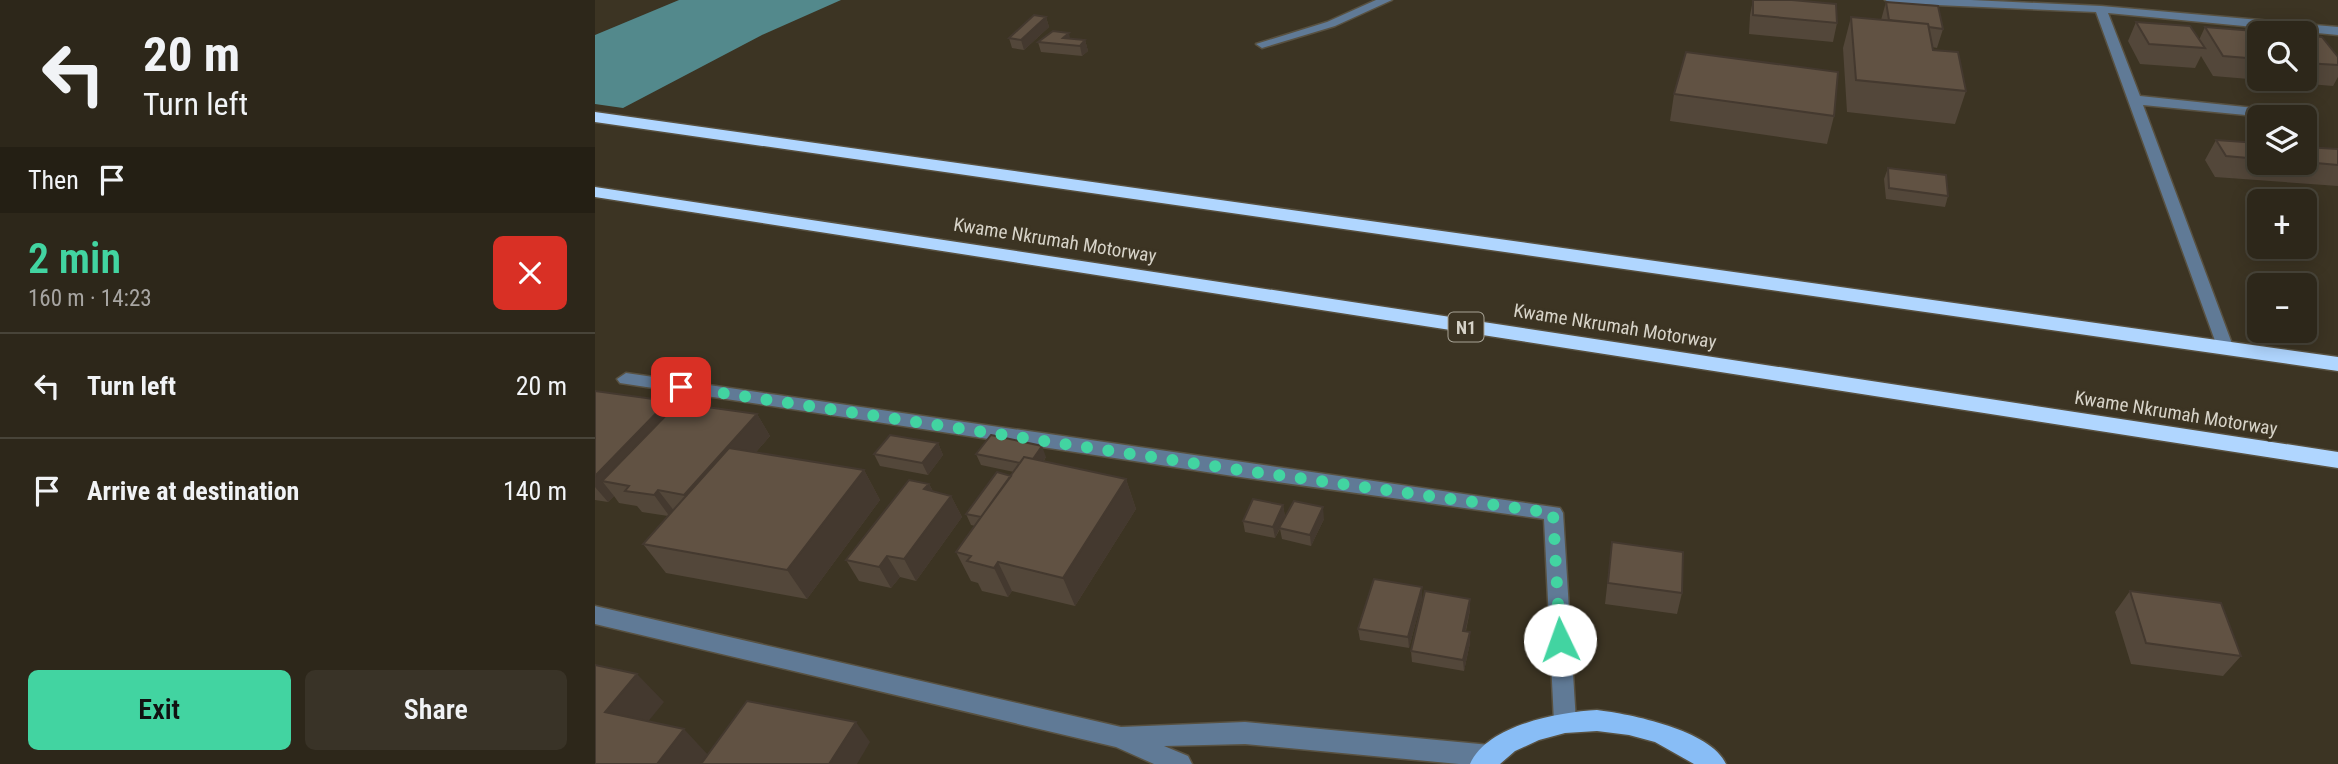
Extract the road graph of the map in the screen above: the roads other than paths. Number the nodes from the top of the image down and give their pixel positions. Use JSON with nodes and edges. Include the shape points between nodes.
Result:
{"nodes":[{"id":1,"x":1386,"y":0,"type":"edge"},
{"id":2,"x":1891,"y":0,"type":"edge"},
{"id":3,"x":2101,"y":9,"type":"junction"},
{"id":4,"x":2338,"y":31,"type":"edge"},
{"id":5,"x":1262,"y":44,"type":"dead end"},
{"id":6,"x":2136,"y":100,"type":"junction"},
{"id":7,"x":2247,"y":112,"type":"edge"},
{"id":8,"x":595,"y":117,"type":"edge"},
{"id":9,"x":595,"y":192,"type":"edge"},
{"id":10,"x":2226,"y":349,"type":"junction"},
{"id":11,"x":2338,"y":364,"type":"edge"},
{"id":12,"x":626,"y":379,"type":"dead end"},
{"id":13,"x":2338,"y":460,"type":"edge"},
{"id":14,"x":595,"y":615,"type":"edge"},
{"id":15,"x":1565,"y":722,"type":"junction"},
{"id":16,"x":1119,"y":737,"type":"junction"},
{"id":17,"x":1486,"y":760,"type":"edge"},
{"id":18,"x":1180,"y":764,"type":"edge"},
{"id":19,"x":1714,"y":764,"type":"edge"}],
"edges":[{"from":1,"to":5,"type":"street","via":[[1331,24]]},
{"from":2,"to":3,"type":"street"},
{"from":3,"to":4,"type":"street"},
{"from":3,"to":6,"type":"street"},
{"from":6,"to":7,"type":"street"},
{"from":6,"to":10,"type":"street"},
{"from":8,"to":10,"type":"highway"},
{"from":9,"to":13,"type":"highway","name":"Kwame Nkrumah Motorway","number":"N1"},
{"from":10,"to":11,"type":"highway"},
{"from":12,"to":15,"type":"street","via":[[1553,513]]},
{"from":14,"to":16,"type":"street"},
{"from":15,"to":17,"type":"main road","via":[[1513,741]]},
{"from":15,"to":19,"type":"main road","via":[[1634,724],[1669,737]]},
{"from":16,"to":17,"type":"street","via":[[1245,733]]},
{"from":16,"to":18,"type":"street"}]}
